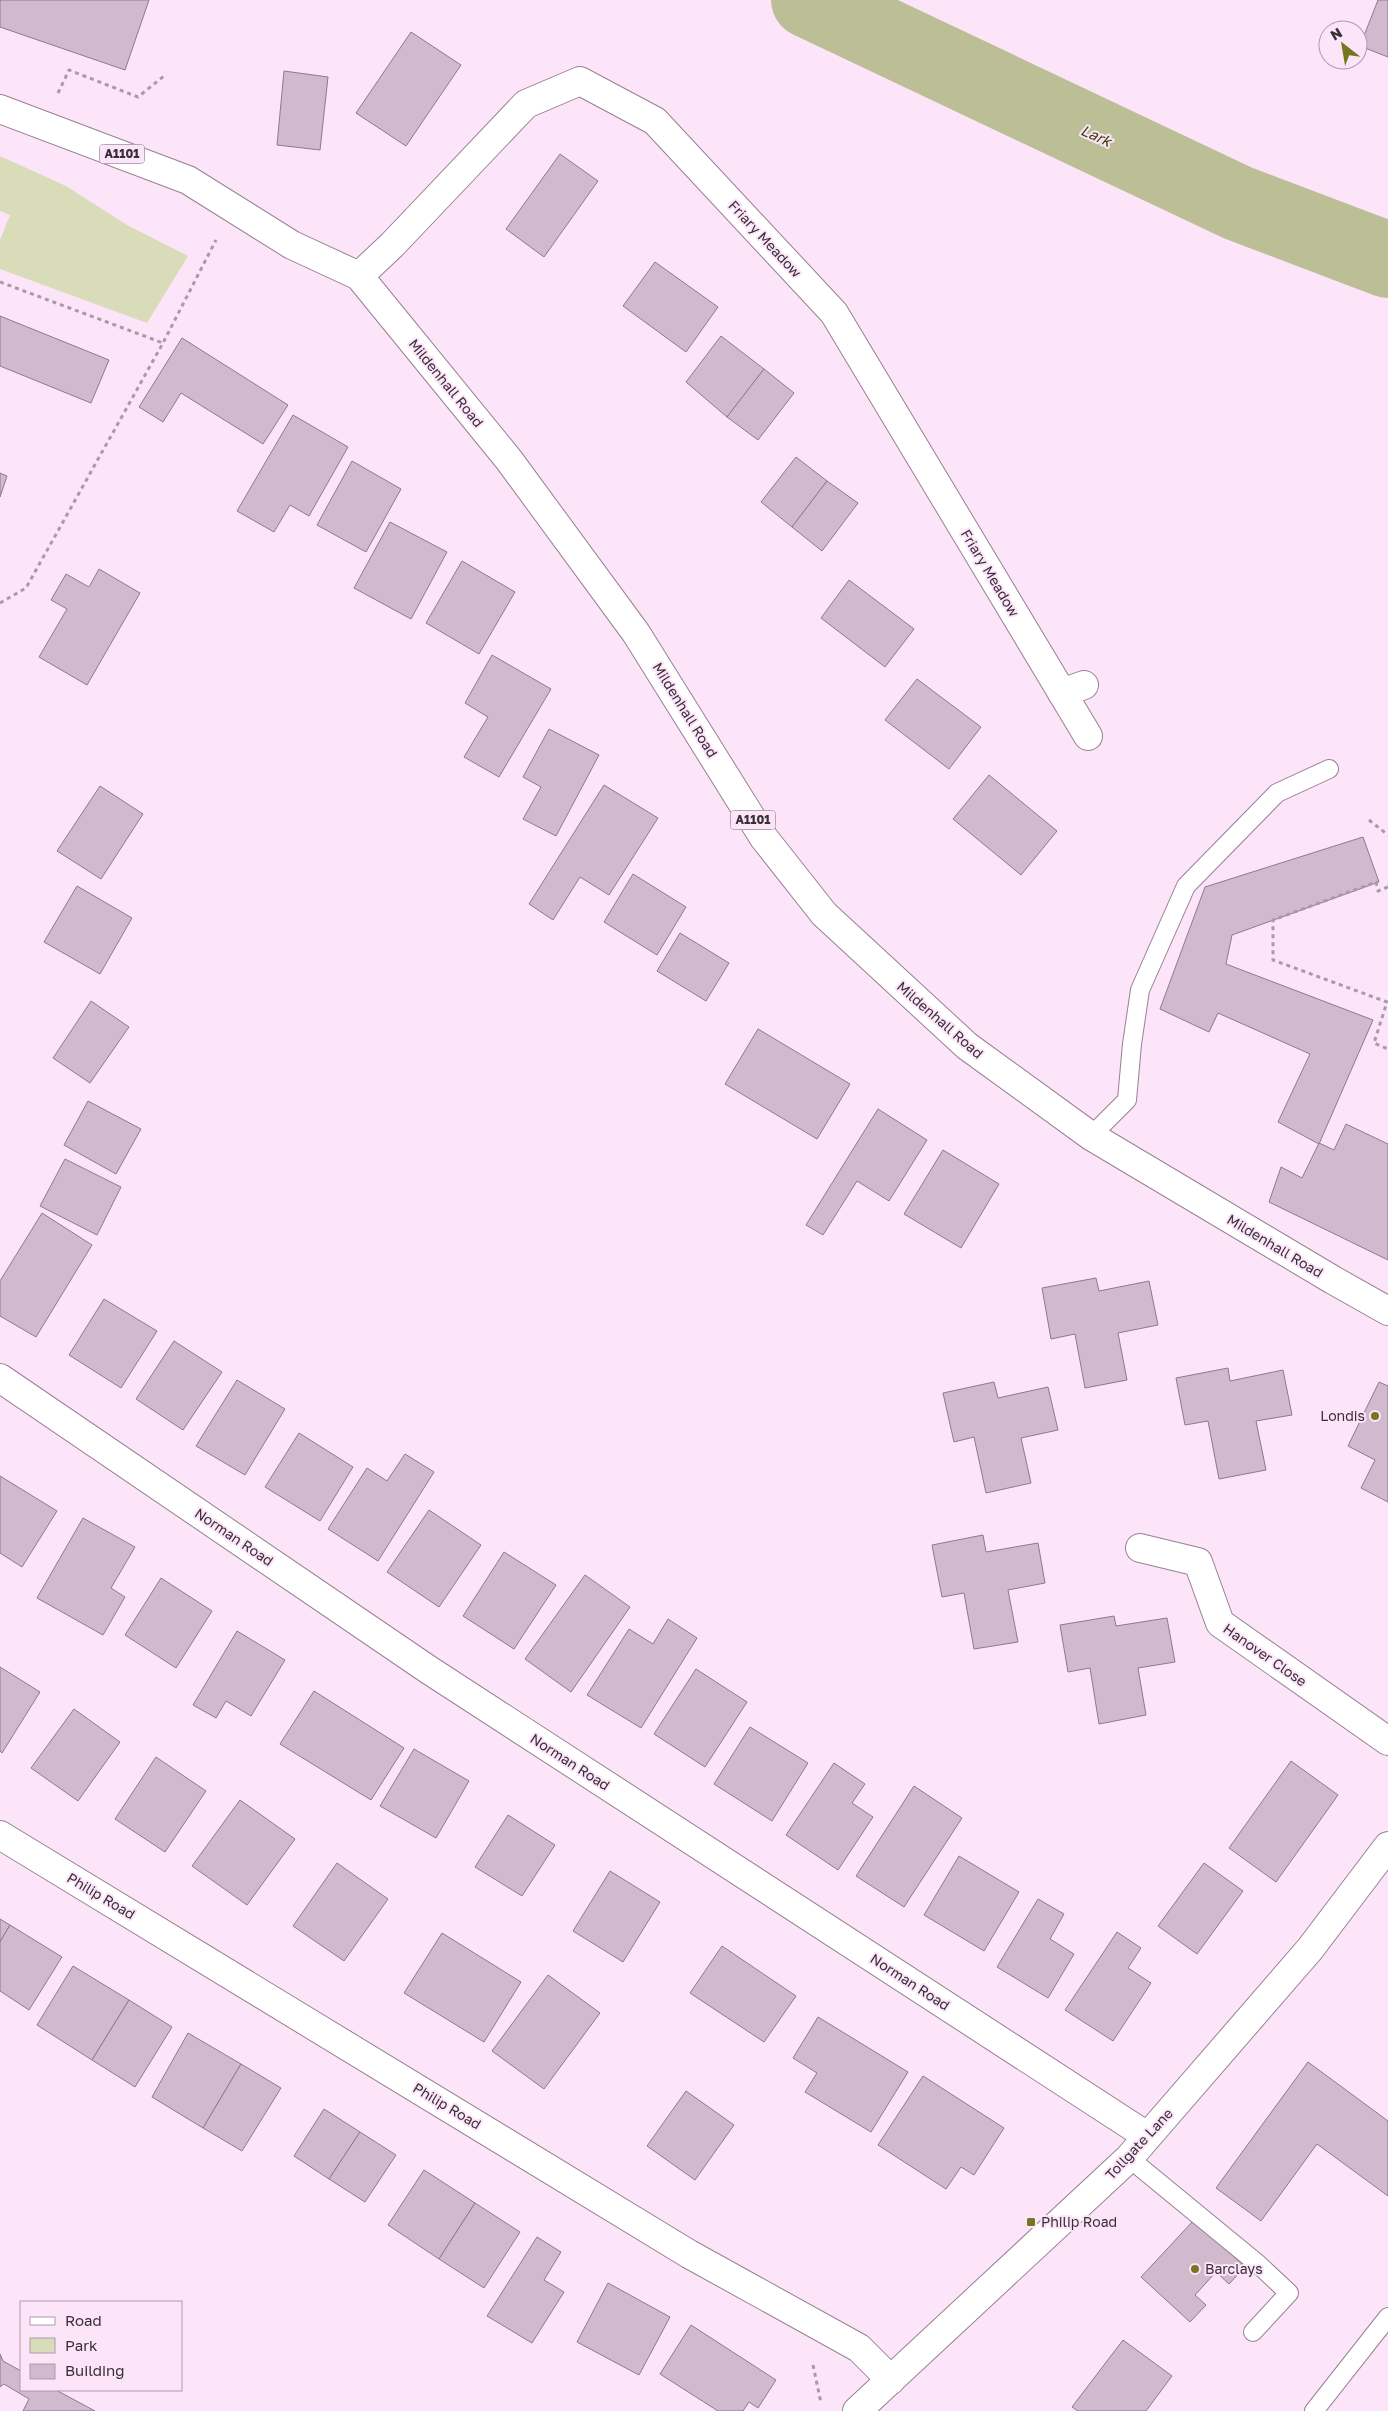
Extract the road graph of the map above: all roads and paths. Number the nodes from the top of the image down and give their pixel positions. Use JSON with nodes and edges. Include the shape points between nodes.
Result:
{"nodes":[{"id":1,"x":164,"y":76,"type":"dead end"},
{"id":2,"x":0,"y":109,"type":"edge"},
{"id":3,"x":52,"y":128,"type":"junction"},
{"id":4,"x":217,"y":239,"type":"dead end"},
{"id":5,"x":359,"y":276,"type":"junction"},
{"id":6,"x":0,"y":282,"type":"edge"},
{"id":7,"x":163,"y":343,"type":"junction"},
{"id":8,"x":0,"y":604,"type":"edge"},
{"id":9,"x":1088,"y":736,"type":"dead end"},
{"id":10,"x":1329,"y":769,"type":"dead end"},
{"id":11,"x":1369,"y":820,"type":"dead end"},
{"id":12,"x":1388,"y":835,"type":"edge"},
{"id":13,"x":1388,"y":887,"type":"edge"},
{"id":14,"x":1388,"y":1049,"type":"edge"},
{"id":15,"x":1091,"y":1136,"type":"junction"},
{"id":16,"x":1388,"y":1311,"type":"edge"},
{"id":17,"x":0,"y":1378,"type":"edge"},
{"id":18,"x":1140,"y":1548,"type":"dead end"},
{"id":19,"x":1388,"y":1741,"type":"edge"},
{"id":20,"x":0,"y":1835,"type":"edge"},
{"id":21,"x":1388,"y":1846,"type":"edge"},
{"id":22,"x":1147,"y":2136,"type":"junction"},
{"id":23,"x":1129,"y":2158,"type":"junction"},
{"id":24,"x":1388,"y":2317,"type":"edge"},
{"id":25,"x":1253,"y":2332,"type":"dead end"},
{"id":26,"x":891,"y":2380,"type":"junction"},
{"id":27,"x":857,"y":2411,"type":"edge"},
{"id":28,"x":1314,"y":2411,"type":"edge"}],
"edges":[{"from":1,"to":3,"type":"path","via":[[138,97],[69,70],[58,92]]},
{"from":2,"to":3,"type":"street","name":"Mildenhall Road","number":"A1101"},
{"from":3,"to":5,"type":"street","name":"Mildenhall Road","number":"A1101","via":[[188,180],[292,245]]},
{"from":4,"to":7,"type":"path"},
{"from":5,"to":9,"type":"street","name":"Friary Meadow","via":[[526,104],[580,80],[655,121],[834,313],[1073,689]]},
{"from":5,"to":15,"type":"street","name":"Mildenhall Road","number":"A1101","via":[[509,460],[636,633],[764,838],[824,914],[967,1046]]},
{"from":6,"to":7,"type":"path"},
{"from":7,"to":8,"type":"path","via":[[26,588]]},
{"from":10,"to":15,"type":"lane","via":[[1277,793],[1186,886],[1140,990],[1127,1100]]},
{"from":11,"to":12,"type":"path"},
{"from":13,"to":14,"type":"path","via":[[1378,891],[1376,882],[1273,920],[1273,960],[1386,1002],[1374,1042]]},
{"from":15,"to":16,"type":"street","name":"Mildenhall Road","number":"A1101"},
{"from":17,"to":22,"type":"street","name":"Norman Road","via":[[429,1670]]},
{"from":18,"to":19,"type":"street","name":"Hanover Close","via":[[1198,1562],[1220,1623]]},
{"from":20,"to":26,"type":"street","name":"Philip Road","via":[[681,2249],[859,2348]]},
{"from":21,"to":22,"type":"street","name":"Tollgate Lane","via":[[1310,1949]]},
{"from":22,"to":23,"type":"street","name":"Tollgate Lane"},
{"from":23,"to":25,"type":"lane","via":[[1289,2293]]},
{"from":23,"to":26,"type":"street","name":"Tollgate Lane"},
{"from":24,"to":28,"type":"lane"},
{"from":26,"to":27,"type":"street","name":"Tollgate Lane"}]}
